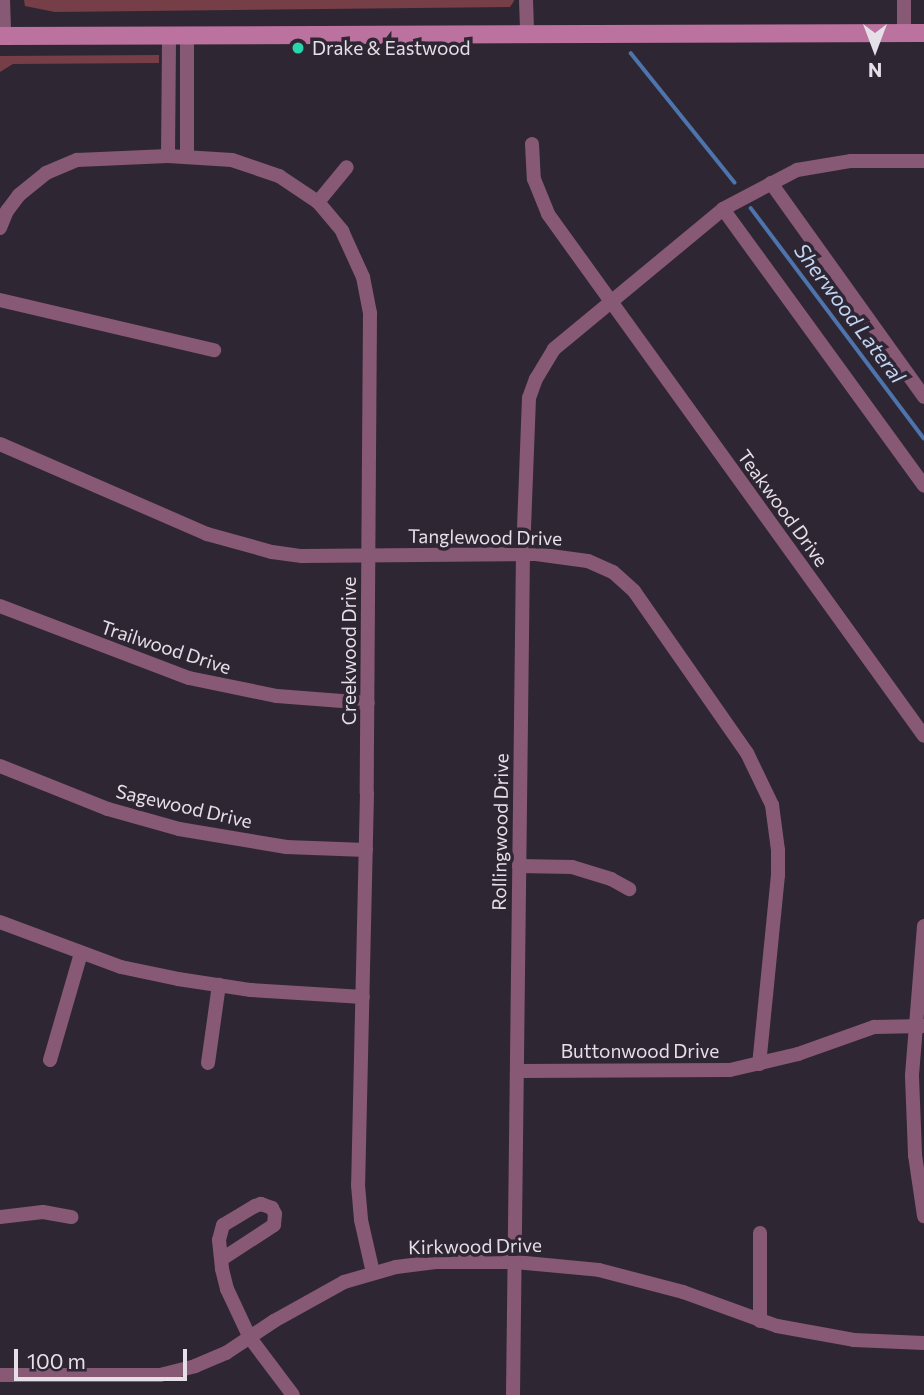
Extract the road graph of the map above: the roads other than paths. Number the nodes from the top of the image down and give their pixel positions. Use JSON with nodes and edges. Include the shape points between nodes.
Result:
{"nodes":[{"id":1,"x":3,"y":0,"type":"edge"},
{"id":2,"x":526,"y":0,"type":"edge"},
{"id":3,"x":904,"y":0,"type":"edge"},
{"id":4,"x":527,"y":33,"type":"junction"},
{"id":5,"x":904,"y":33,"type":"junction"},
{"id":6,"x":924,"y":33,"type":"edge"},
{"id":7,"x":169,"y":34,"type":"junction"},
{"id":8,"x":187,"y":34,"type":"junction"},
{"id":9,"x":2,"y":36,"type":"edge"},
{"id":10,"x":532,"y":144,"type":"dead end"},
{"id":11,"x":168,"y":156,"type":"junction"},
{"id":12,"x":187,"y":156,"type":"junction"},
{"id":13,"x":924,"y":161,"type":"edge"},
{"id":14,"x":347,"y":167,"type":"dead end"},
{"id":15,"x":771,"y":183,"type":"junction"},
{"id":16,"x":318,"y":202,"type":"junction"},
{"id":17,"x":723,"y":209,"type":"junction"},
{"id":18,"x":0,"y":228,"type":"edge"},
{"id":19,"x":0,"y":300,"type":"edge"},
{"id":20,"x":610,"y":303,"type":"junction"},
{"id":21,"x":214,"y":350,"type":"dead end"},
{"id":22,"x":924,"y":397,"type":"edge"},
{"id":23,"x":0,"y":444,"type":"edge"},
{"id":24,"x":924,"y":486,"type":"edge"},
{"id":25,"x":523,"y":554,"type":"junction"},
{"id":26,"x":369,"y":555,"type":"junction"},
{"id":27,"x":0,"y":606,"type":"edge"},
{"id":28,"x":368,"y":702,"type":"junction"},
{"id":29,"x":924,"y":736,"type":"edge"},
{"id":30,"x":0,"y":766,"type":"edge"},
{"id":31,"x":366,"y":850,"type":"junction"},
{"id":32,"x":519,"y":866,"type":"junction"},
{"id":33,"x":629,"y":888,"type":"dead end"},
{"id":34,"x":0,"y":922,"type":"edge"},
{"id":35,"x":924,"y":926,"type":"edge"},
{"id":36,"x":81,"y":953,"type":"junction"},
{"id":37,"x":219,"y":985,"type":"junction"},
{"id":38,"x":363,"y":997,"type":"junction"},
{"id":39,"x":919,"y":1025,"type":"edge"},
{"id":40,"x":50,"y":1060,"type":"dead end"},
{"id":41,"x":208,"y":1063,"type":"dead end"},
{"id":42,"x":759,"y":1064,"type":"junction"},
{"id":43,"x":517,"y":1071,"type":"junction"},
{"id":44,"x":924,"y":1216,"type":"edge"},
{"id":45,"x":0,"y":1217,"type":"edge"},
{"id":46,"x":72,"y":1217,"type":"dead end"},
{"id":47,"x":761,"y":1233,"type":"dead end"},
{"id":48,"x":222,"y":1259,"type":"dead end"},
{"id":49,"x":515,"y":1262,"type":"junction"},
{"id":50,"x":373,"y":1273,"type":"junction"},
{"id":51,"x":760,"y":1321,"type":"junction"},
{"id":52,"x":250,"y":1338,"type":"junction"},
{"id":53,"x":924,"y":1343,"type":"edge"},
{"id":54,"x":0,"y":1375,"type":"edge"},
{"id":55,"x":293,"y":1395,"type":"edge"},
{"id":56,"x":513,"y":1395,"type":"edge"}],
"edges":[{"from":1,"to":9,"type":"street"},
{"from":2,"to":4,"type":"street"},
{"from":3,"to":5,"type":"street"},
{"from":4,"to":5,"type":"main road"},
{"from":4,"to":8,"type":"main road"},
{"from":5,"to":6,"type":"main road"},
{"from":7,"to":8,"type":"main road"},
{"from":7,"to":9,"type":"main road"},
{"from":7,"to":11,"type":"street"},
{"from":8,"to":12,"type":"street"},
{"from":10,"to":20,"type":"street","name":"Teakwood Drive","via":[[534,178],[544,205]]},
{"from":11,"to":12,"type":"street","name":"Creekwood Drive"},
{"from":11,"to":18,"type":"street","name":"Creekwood Drive","via":[[97,158],[61,165],[19,195]]},
{"from":12,"to":16,"type":"street","name":"Creekwood Drive","via":[[257,167]]},
{"from":13,"to":15,"type":"street","name":"Rollingwood Drive","via":[[826,164],[797,170]]},
{"from":14,"to":16,"type":"street"},
{"from":15,"to":17,"type":"street","name":"Rollingwood Drive"},
{"from":15,"to":22,"type":"street"},
{"from":16,"to":26,"type":"street","name":"Creekwood Drive","via":[[354,254],[368,298]]},
{"from":17,"to":20,"type":"street","name":"Rollingwood Drive"},
{"from":17,"to":24,"type":"street"},
{"from":19,"to":21,"type":"street"},
{"from":20,"to":25,"type":"street","name":"Rollingwood Drive","via":[[554,349],[532,388],[526,415]]},
{"from":20,"to":29,"type":"street","name":"Teakwood Drive"},
{"from":23,"to":26,"type":"street","name":"Tanglewood Drive","via":[[242,546],[302,556]]},
{"from":25,"to":26,"type":"street","name":"Tanglewood Drive"},
{"from":25,"to":32,"type":"street","name":"Rollingwood Drive"},
{"from":25,"to":42,"type":"street","name":"Tanglewood Drive","via":[[589,561],[628,584],[766,788],[776,822],[778,875]]},
{"from":26,"to":28,"type":"street","name":"Creekwood Drive"},
{"from":27,"to":28,"type":"street","name":"Trailwood Drive","via":[[189,678],[277,696]]},
{"from":28,"to":31,"type":"street","name":"Creekwood Drive"},
{"from":30,"to":31,"type":"street","name":"Sagewood Drive","via":[[108,809],[179,829],[286,847]]},
{"from":31,"to":38,"type":"street","name":"Creekwood Drive"},
{"from":32,"to":33,"type":"street","via":[[572,867]]},
{"from":32,"to":43,"type":"street","name":"Rollingwood Drive"},
{"from":34,"to":36,"type":"street"},
{"from":35,"to":39,"type":"street"},
{"from":36,"to":37,"type":"street","via":[[121,967]]},
{"from":36,"to":40,"type":"street"},
{"from":37,"to":38,"type":"street"},
{"from":37,"to":41,"type":"street"},
{"from":38,"to":50,"type":"street","name":"Creekwood Drive","via":[[358,1203]]},
{"from":39,"to":42,"type":"street","name":"Buttonwood Drive","via":[[874,1027]]},
{"from":39,"to":44,"type":"street","via":[[914,1143]]},
{"from":42,"to":43,"type":"street","name":"Buttonwood Drive","via":[[693,1072]]},
{"from":43,"to":49,"type":"street","name":"Rollingwood Drive"},
{"from":45,"to":46,"type":"street","via":[[43,1212]]},
{"from":47,"to":51,"type":"street"},
{"from":48,"to":52,"type":"street","via":[[223,1279]]},
{"from":49,"to":50,"type":"street","name":"Kirkwood Drive","via":[[436,1262]]},
{"from":49,"to":51,"type":"street","name":"Kirkwood Drive","via":[[560,1264],[646,1280]]},
{"from":49,"to":56,"type":"street","name":"Rollingwood Drive"},
{"from":50,"to":52,"type":"street","name":"Kirkwood Drive","via":[[344,1282]]},
{"from":51,"to":53,"type":"street","name":"Kirkwood Drive","via":[[854,1340]]},
{"from":52,"to":54,"type":"street","name":"Kirkwood Drive","via":[[195,1366],[160,1375]]},
{"from":52,"to":55,"type":"street"}]}
